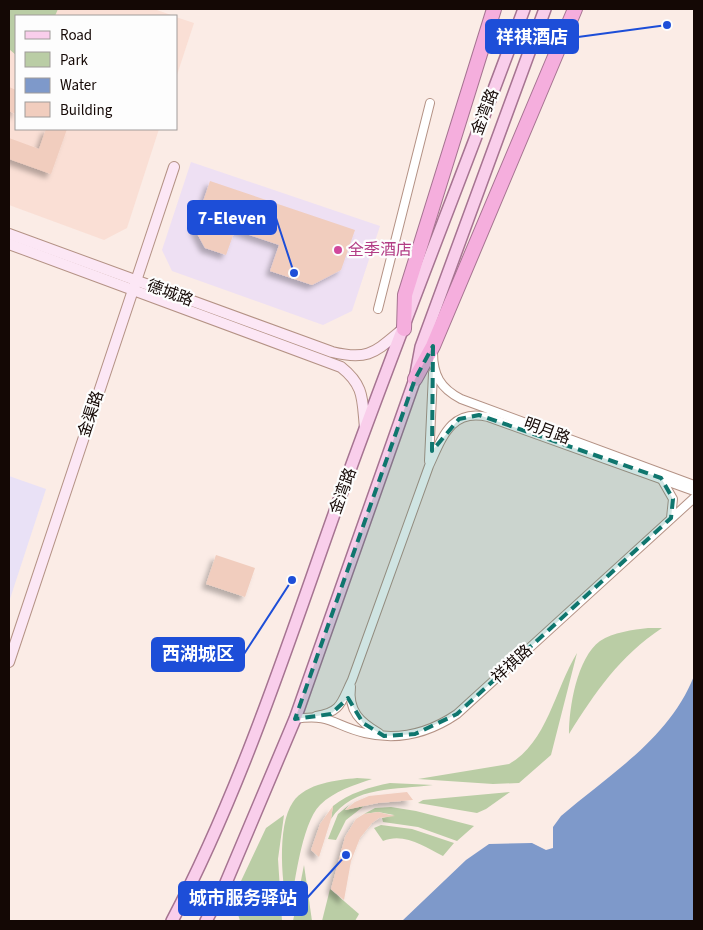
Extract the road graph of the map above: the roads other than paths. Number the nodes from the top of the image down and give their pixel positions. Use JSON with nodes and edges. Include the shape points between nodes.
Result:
{"nodes":[{"id":1,"x":494,"y":9,"type":"edge"},
{"id":2,"x":524,"y":9,"type":"edge"},
{"id":3,"x":545,"y":9,"type":"edge"},
{"id":4,"x":575,"y":9,"type":"edge"},
{"id":5,"x":430,"y":103,"type":"dead end"},
{"id":6,"x":174,"y":167,"type":"dead end"},
{"id":7,"x":9,"y":234,"type":"edge"},
{"id":8,"x":9,"y":244,"type":"edge"},
{"id":9,"x":134,"y":284,"type":"junction"},
{"id":10,"x":378,"y":309,"type":"dead end"},
{"id":11,"x":404,"y":329,"type":"junction"},
{"id":12,"x":434,"y":346,"type":"junction"},
{"id":13,"x":328,"y":356,"type":"junction"},
{"id":14,"x":433,"y":368,"type":"junction"},
{"id":15,"x":415,"y":379,"type":"junction"},
{"id":16,"x":365,"y":428,"type":"junction"},
{"id":17,"x":429,"y":466,"type":"junction"},
{"id":18,"x":661,"y":478,"type":"junction"},
{"id":19,"x":694,"y":484,"type":"edge"},
{"id":20,"x":694,"y":491,"type":"edge"},
{"id":21,"x":694,"y":498,"type":"edge"},
{"id":22,"x":671,"y":518,"type":"junction"},
{"id":23,"x":9,"y":662,"type":"edge"},
{"id":24,"x":352,"y":680,"type":"junction"},
{"id":25,"x":316,"y":716,"type":"junction"},
{"id":26,"x":295,"y":719,"type":"junction"},
{"id":27,"x":384,"y":736,"type":"junction"},
{"id":28,"x":172,"y":921,"type":"edge"},
{"id":29,"x":206,"y":921,"type":"edge"}],
"edges":[{"from":1,"to":11,"type":"highway","via":[[405,295]]},
{"from":2,"to":11,"type":"main road","name":"金湾路"},
{"from":3,"to":15,"type":"main road","name":"金湾路","via":[[421,347]]},
{"from":4,"to":12,"type":"highway"},
{"from":5,"to":10,"type":"street"},
{"from":6,"to":9,"type":"street","name":"金渠路"},
{"from":7,"to":9,"type":"street","name":"德城路"},
{"from":8,"to":9,"type":"street","name":"德城路"},
{"from":9,"to":13,"type":"street","name":"德城路"},
{"from":9,"to":23,"type":"street","name":"金渠路"},
{"from":11,"to":13,"type":"street","via":[[363,356]]},
{"from":11,"to":16,"type":"main road","name":"金湾路"},
{"from":12,"to":14,"type":"street"},
{"from":12,"to":15,"type":"highway"},
{"from":13,"to":16,"type":"street","via":[[356,378],[362,397]]},
{"from":14,"to":17,"type":"street"},
{"from":14,"to":19,"type":"street","name":"明月路","via":[[444,388],[461,399]]},
{"from":15,"to":26,"type":"main road","name":"金湾路"},
{"from":16,"to":28,"type":"main road","name":"金湾路","via":[[226,809]]},
{"from":17,"to":18,"type":"street","name":"明月路","via":[[450,426],[470,415],[488,417]]},
{"from":17,"to":24,"type":"street"},
{"from":18,"to":20,"type":"street","name":"明月路"},
{"from":18,"to":22,"type":"street","via":[[673,499]]},
{"from":21,"to":22,"type":"street","name":"祥祺路"},
{"from":22,"to":27,"type":"street","name":"祥祺路","via":[[457,714],[442,724],[415,734]]},
{"from":24,"to":25,"type":"street","via":[[335,711]]},
{"from":24,"to":27,"type":"street","via":[[351,705],[356,715]]},
{"from":25,"to":26,"type":"street","name":"祥祺路"},
{"from":25,"to":27,"type":"street","name":"祥祺路","via":[[364,733]]},
{"from":26,"to":29,"type":"main road","name":"金湾路","via":[[229,877]]}]}
